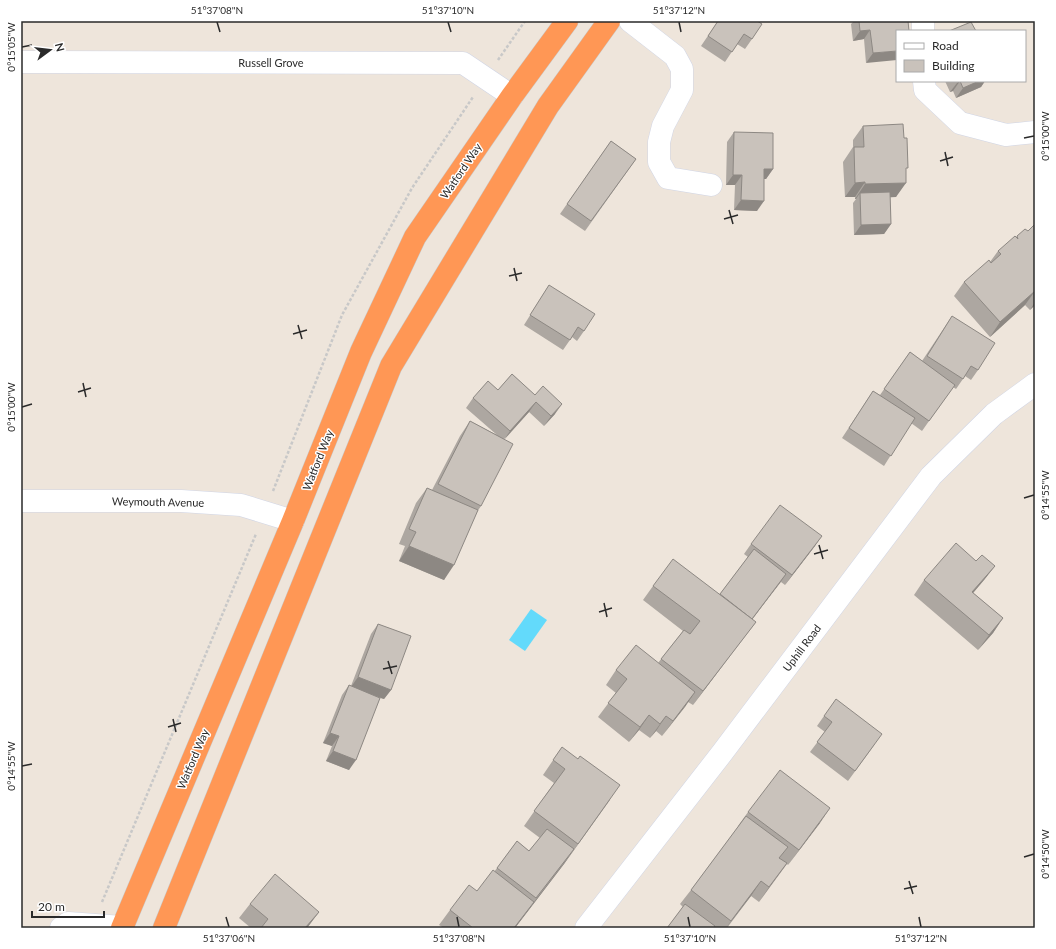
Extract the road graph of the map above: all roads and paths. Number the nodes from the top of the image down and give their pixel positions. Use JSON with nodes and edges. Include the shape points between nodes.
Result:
{"nodes":[{"id":1,"x":567,"y":21,"type":"edge"},
{"id":2,"x":610,"y":21,"type":"edge"},
{"id":3,"x":630,"y":21,"type":"edge"},
{"id":4,"x":21,"y":62,"type":"edge"},
{"id":5,"x":924,"y":82,"type":"edge"},
{"id":6,"x":512,"y":96,"type":"junction"},
{"id":7,"x":1035,"y":132,"type":"edge"},
{"id":8,"x":711,"y":185,"type":"dead end"},
{"id":9,"x":1035,"y":384,"type":"edge"},
{"id":10,"x":21,"y":502,"type":"edge"},
{"id":11,"x":294,"y":521,"type":"junction"},
{"id":12,"x":61,"y":928,"type":"edge"},
{"id":13,"x":122,"y":928,"type":"edge"},
{"id":14,"x":164,"y":928,"type":"edge"},
{"id":15,"x":586,"y":928,"type":"edge"}],
"edges":[{"from":1,"to":6,"type":"highway","name":"Watford Way"},
{"from":2,"to":14,"type":"highway","via":[[548,106],[391,366]]},
{"from":3,"to":8,"type":"street","via":[[676,56],[682,69],[682,90],[663,126],[659,142],[660,162],[668,178]]},
{"from":4,"to":6,"type":"street","name":"Russell Grove","via":[[463,63]]},
{"from":5,"to":7,"type":"street","via":[[925,90],[960,123],[1006,135]]},
{"from":6,"to":11,"type":"highway","name":"Watford Way","via":[[415,238],[361,352]]},
{"from":9,"to":15,"type":"street","name":"Uphill Road","via":[[994,414],[931,476]]},
{"from":10,"to":11,"type":"street","name":"Weymouth Avenue","via":[[181,501],[240,505]]},
{"from":11,"to":13,"type":"highway","name":"Watford Way"},
{"from":12,"to":13,"type":"street","via":[[68,923]]}]}
